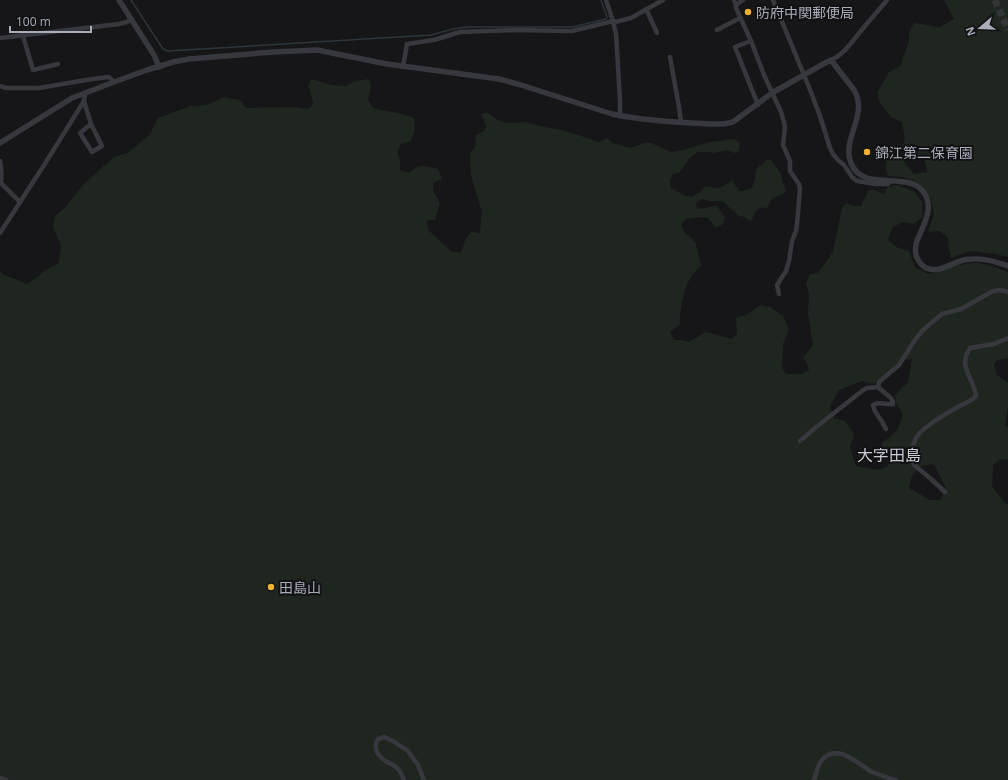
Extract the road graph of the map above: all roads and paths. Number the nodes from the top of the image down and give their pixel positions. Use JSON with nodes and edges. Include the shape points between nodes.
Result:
{"nodes":[{"id":1,"x":119,"y":0,"type":"edge"},
{"id":2,"x":606,"y":0,"type":"edge"},
{"id":3,"x":663,"y":0,"type":"edge"},
{"id":4,"x":743,"y":0,"type":"edge"},
{"id":5,"x":773,"y":0,"type":"edge"},
{"id":6,"x":887,"y":0,"type":"edge"},
{"id":7,"x":735,"y":2,"type":"edge"},
{"id":8,"x":646,"y":9,"type":"junction"},
{"id":9,"x":740,"y":18,"type":"junction"},
{"id":10,"x":131,"y":19,"type":"junction"},
{"id":11,"x":613,"y":21,"type":"junction"},
{"id":12,"x":717,"y":30,"type":"dead end"},
{"id":13,"x":657,"y":33,"type":"dead end"},
{"id":14,"x":23,"y":36,"type":"junction"},
{"id":15,"x":0,"y":38,"type":"edge"},
{"id":16,"x":751,"y":41,"type":"junction"},
{"id":17,"x":670,"y":57,"type":"dead end"},
{"id":18,"x":831,"y":60,"type":"junction"},
{"id":19,"x":58,"y":64,"type":"dead end"},
{"id":20,"x":159,"y":67,"type":"junction"},
{"id":21,"x":403,"y":67,"type":"junction"},
{"id":22,"x":804,"y":75,"type":"junction"},
{"id":23,"x":114,"y":82,"type":"junction"},
{"id":24,"x":0,"y":86,"type":"edge"},
{"id":25,"x":84,"y":93,"type":"junction"},
{"id":26,"x":772,"y":93,"type":"junction"},
{"id":27,"x":84,"y":101,"type":"junction"},
{"id":28,"x":758,"y":105,"type":"junction"},
{"id":29,"x":620,"y":116,"type":"junction"},
{"id":30,"x":681,"y":122,"type":"junction"},
{"id":31,"x":91,"y":124,"type":"junction"},
{"id":32,"x":0,"y":143,"type":"edge"},
{"id":33,"x":0,"y":161,"type":"edge"},
{"id":34,"x":890,"y":181,"type":"junction"},
{"id":35,"x":20,"y":202,"type":"junction"},
{"id":36,"x":0,"y":234,"type":"edge"},
{"id":37,"x":1008,"y":266,"type":"edge"},
{"id":38,"x":1008,"y":292,"type":"edge"},
{"id":39,"x":779,"y":294,"type":"dead end"},
{"id":40,"x":1008,"y":338,"type":"edge"},
{"id":41,"x":878,"y":386,"type":"junction"},
{"id":42,"x":886,"y":429,"type":"dead end"},
{"id":43,"x":800,"y":441,"type":"dead end"},
{"id":44,"x":945,"y":492,"type":"dead end"},
{"id":45,"x":0,"y":778,"type":"edge"},
{"id":46,"x":6,"y":780,"type":"edge"},
{"id":47,"x":404,"y":780,"type":"edge"},
{"id":48,"x":424,"y":780,"type":"edge"},
{"id":49,"x":814,"y":780,"type":"edge"},
{"id":50,"x":896,"y":780,"type":"edge"}],
"edges":[{"from":1,"to":10,"type":"street"},
{"from":2,"to":11,"type":"street"},
{"from":3,"to":8,"type":"street"},
{"from":4,"to":7,"type":"street"},
{"from":5,"to":22,"type":"street"},
{"from":6,"to":18,"type":"street","via":[[849,45]]},
{"from":7,"to":9,"type":"street"},
{"from":8,"to":11,"type":"street","via":[[631,18]]},
{"from":8,"to":13,"type":"street"},
{"from":9,"to":12,"type":"street"},
{"from":9,"to":16,"type":"street"},
{"from":10,"to":14,"type":"street","via":[[119,24]]},
{"from":10,"to":20,"type":"street"},
{"from":11,"to":21,"type":"street","via":[[572,31],[460,32],[434,40],[407,44]]},
{"from":11,"to":29,"type":"street","via":[[616,34]]},
{"from":14,"to":15,"type":"street"},
{"from":14,"to":19,"type":"street","via":[[33,70]]},
{"from":16,"to":26,"type":"street"},
{"from":16,"to":28,"type":"street","via":[[735,47]]},
{"from":17,"to":30,"type":"street"},
{"from":18,"to":22,"type":"street"},
{"from":18,"to":34,"type":"street","via":[[854,90],[859,102],[850,140],[851,164],[865,178]]},
{"from":20,"to":21,"type":"street","via":[[189,59],[317,50]]},
{"from":20,"to":23,"type":"street"},
{"from":21,"to":29,"type":"street","via":[[499,79]]},
{"from":22,"to":26,"type":"street"},
{"from":22,"to":34,"type":"street","via":[[833,154],[857,181],[888,184]]},
{"from":23,"to":24,"type":"street","via":[[109,77],[39,88]]},
{"from":23,"to":25,"type":"street"},
{"from":25,"to":27,"type":"street"},
{"from":25,"to":32,"type":"street","via":[[61,104]]},
{"from":26,"to":28,"type":"street"},
{"from":26,"to":39,"type":"street","via":[[784,122],[783,145],[790,161],[790,171],[800,188],[796,231],[786,271],[777,285]]},
{"from":27,"to":31,"type":"street"},
{"from":27,"to":35,"type":"street"},
{"from":28,"to":30,"type":"street","via":[[732,122],[724,124]]},
{"from":29,"to":30,"type":"street"},
{"from":31,"to":31,"type":"street","via":[[80,133],[92,152],[102,146]]},
{"from":33,"to":35,"type":"street","via":[[1,183]]},
{"from":34,"to":37,"type":"street","via":[[913,184],[922,189],[927,197],[928,214],[915,253],[922,265],[928,269],[938,269],[972,259],[989,260]]},
{"from":35,"to":36,"type":"street"},
{"from":38,"to":41,"type":"street","via":[[993,291],[961,309],[942,314],[923,330],[899,365],[879,382]]},
{"from":40,"to":44,"type":"street","via":[[994,344],[970,348],[965,363],[976,396],[926,427],[916,437],[910,456],[914,465]]},
{"from":41,"to":42,"type":"street","via":[[893,402],[890,405],[873,405],[875,413]]},
{"from":41,"to":43,"type":"street","via":[[862,391]]},
{"from":45,"to":46,"type":"street"},
{"from":47,"to":48,"type":"street","via":[[394,765],[385,761],[376,750],[375,743],[378,739],[384,737],[408,751]]},
{"from":49,"to":50,"type":"street","via":[[823,758],[839,753],[847,755],[872,772]]}]}
